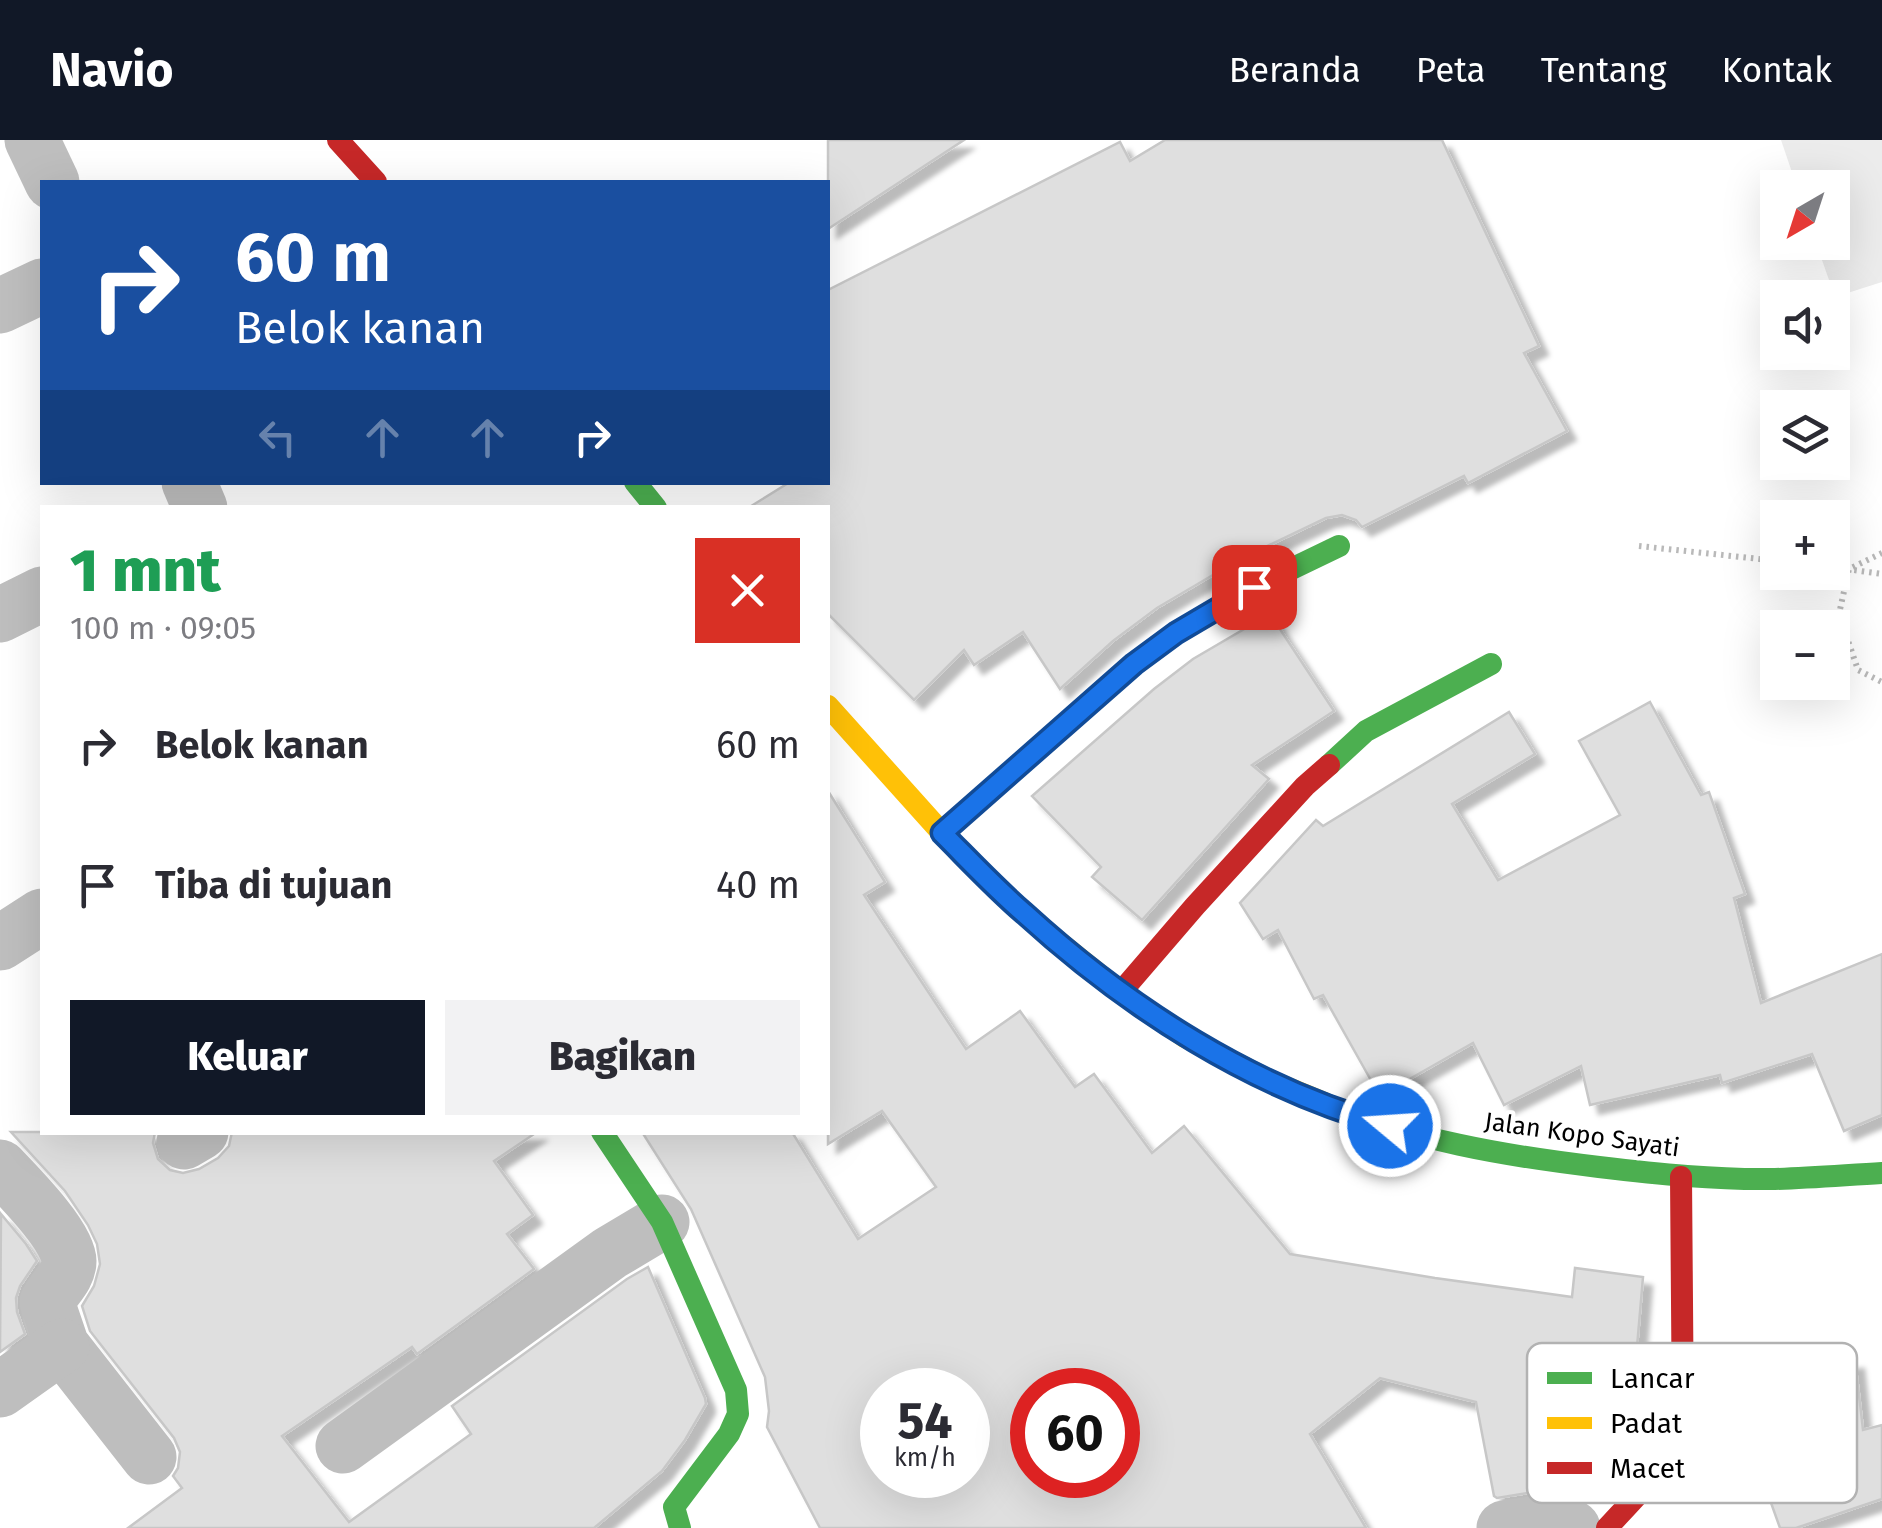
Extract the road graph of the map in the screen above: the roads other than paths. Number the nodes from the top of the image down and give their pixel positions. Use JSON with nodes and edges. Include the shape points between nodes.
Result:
{"nodes":[{"id":1,"x":32,"y":140,"type":"edge"},
{"id":2,"x":338,"y":140,"type":"edge"},
{"id":3,"x":51,"y":180,"type":"edge"},
{"id":4,"x":374,"y":180,"type":"edge"},
{"id":5,"x":40,"y":287,"type":"edge"},
{"id":6,"x":0,"y":306,"type":"edge"},
{"id":7,"x":1339,"y":546,"type":"dead end"},
{"id":8,"x":40,"y":595,"type":"edge"},
{"id":9,"x":0,"y":615,"type":"edge"},
{"id":10,"x":1491,"y":664,"type":"dead end"},
{"id":11,"x":830,"y":708,"type":"edge"},
{"id":12,"x":942,"y":833,"type":"junction"},
{"id":13,"x":40,"y":917,"type":"edge"},
{"id":14,"x":0,"y":943,"type":"edge"},
{"id":15,"x":1121,"y":992,"type":"junction"},
{"id":16,"x":604,"y":1135,"type":"edge"},
{"id":17,"x":0,"y":1166,"type":"edge"},
{"id":18,"x":1882,"y":1173,"type":"edge"},
{"id":19,"x":1681,"y":1177,"type":"junction"},
{"id":20,"x":662,"y":1222,"type":"junction"},
{"id":21,"x":1682,"y":1343,"type":"edge"},
{"id":22,"x":62,"y":1346,"type":"junction"},
{"id":23,"x":0,"y":1390,"type":"edge"},
{"id":24,"x":343,"y":1446,"type":"dead end"},
{"id":25,"x":150,"y":1457,"type":"dead end"},
{"id":26,"x":1629,"y":1503,"type":"edge"},
{"id":27,"x":668,"y":1521,"type":"edge"},
{"id":28,"x":1504,"y":1528,"type":"edge"},
{"id":29,"x":1572,"y":1528,"type":"edge"},
{"id":30,"x":1608,"y":1528,"type":"edge"}],
"edges":[{"from":1,"to":3,"type":"street"},
{"from":2,"to":4,"type":"street"},
{"from":5,"to":6,"type":"street"},
{"from":7,"to":12,"type":"street","via":[[1176,633]]},
{"from":8,"to":9,"type":"street"},
{"from":10,"to":15,"type":"street","via":[[1366,731],[1305,786]]},
{"from":11,"to":12,"type":"street","name":"Jalan Kopo Sayati"},
{"from":12,"to":15,"type":"street","name":"Jalan Kopo Sayati","via":[[1024,914]]},
{"from":13,"to":14,"type":"street"},
{"from":15,"to":19,"type":"street","name":"Jalan Kopo Sayati","via":[[1203,1046],[1359,1118],[1454,1144]]},
{"from":16,"to":20,"type":"street"},
{"from":17,"to":22,"type":"street","via":[[36,1206],[70,1261],[47,1302]]},
{"from":18,"to":19,"type":"street","name":"Jalan Kopo Sayati"},
{"from":19,"to":21,"type":"street"},
{"from":20,"to":24,"type":"street","via":[[610,1252]]},
{"from":20,"to":27,"type":"street","via":[[736,1390],[738,1414]]},
{"from":22,"to":23,"type":"street"},
{"from":22,"to":25,"type":"street"},
{"from":26,"to":30,"type":"street"},
{"from":28,"to":29,"type":"street","via":[[1551,1521]]}]}
